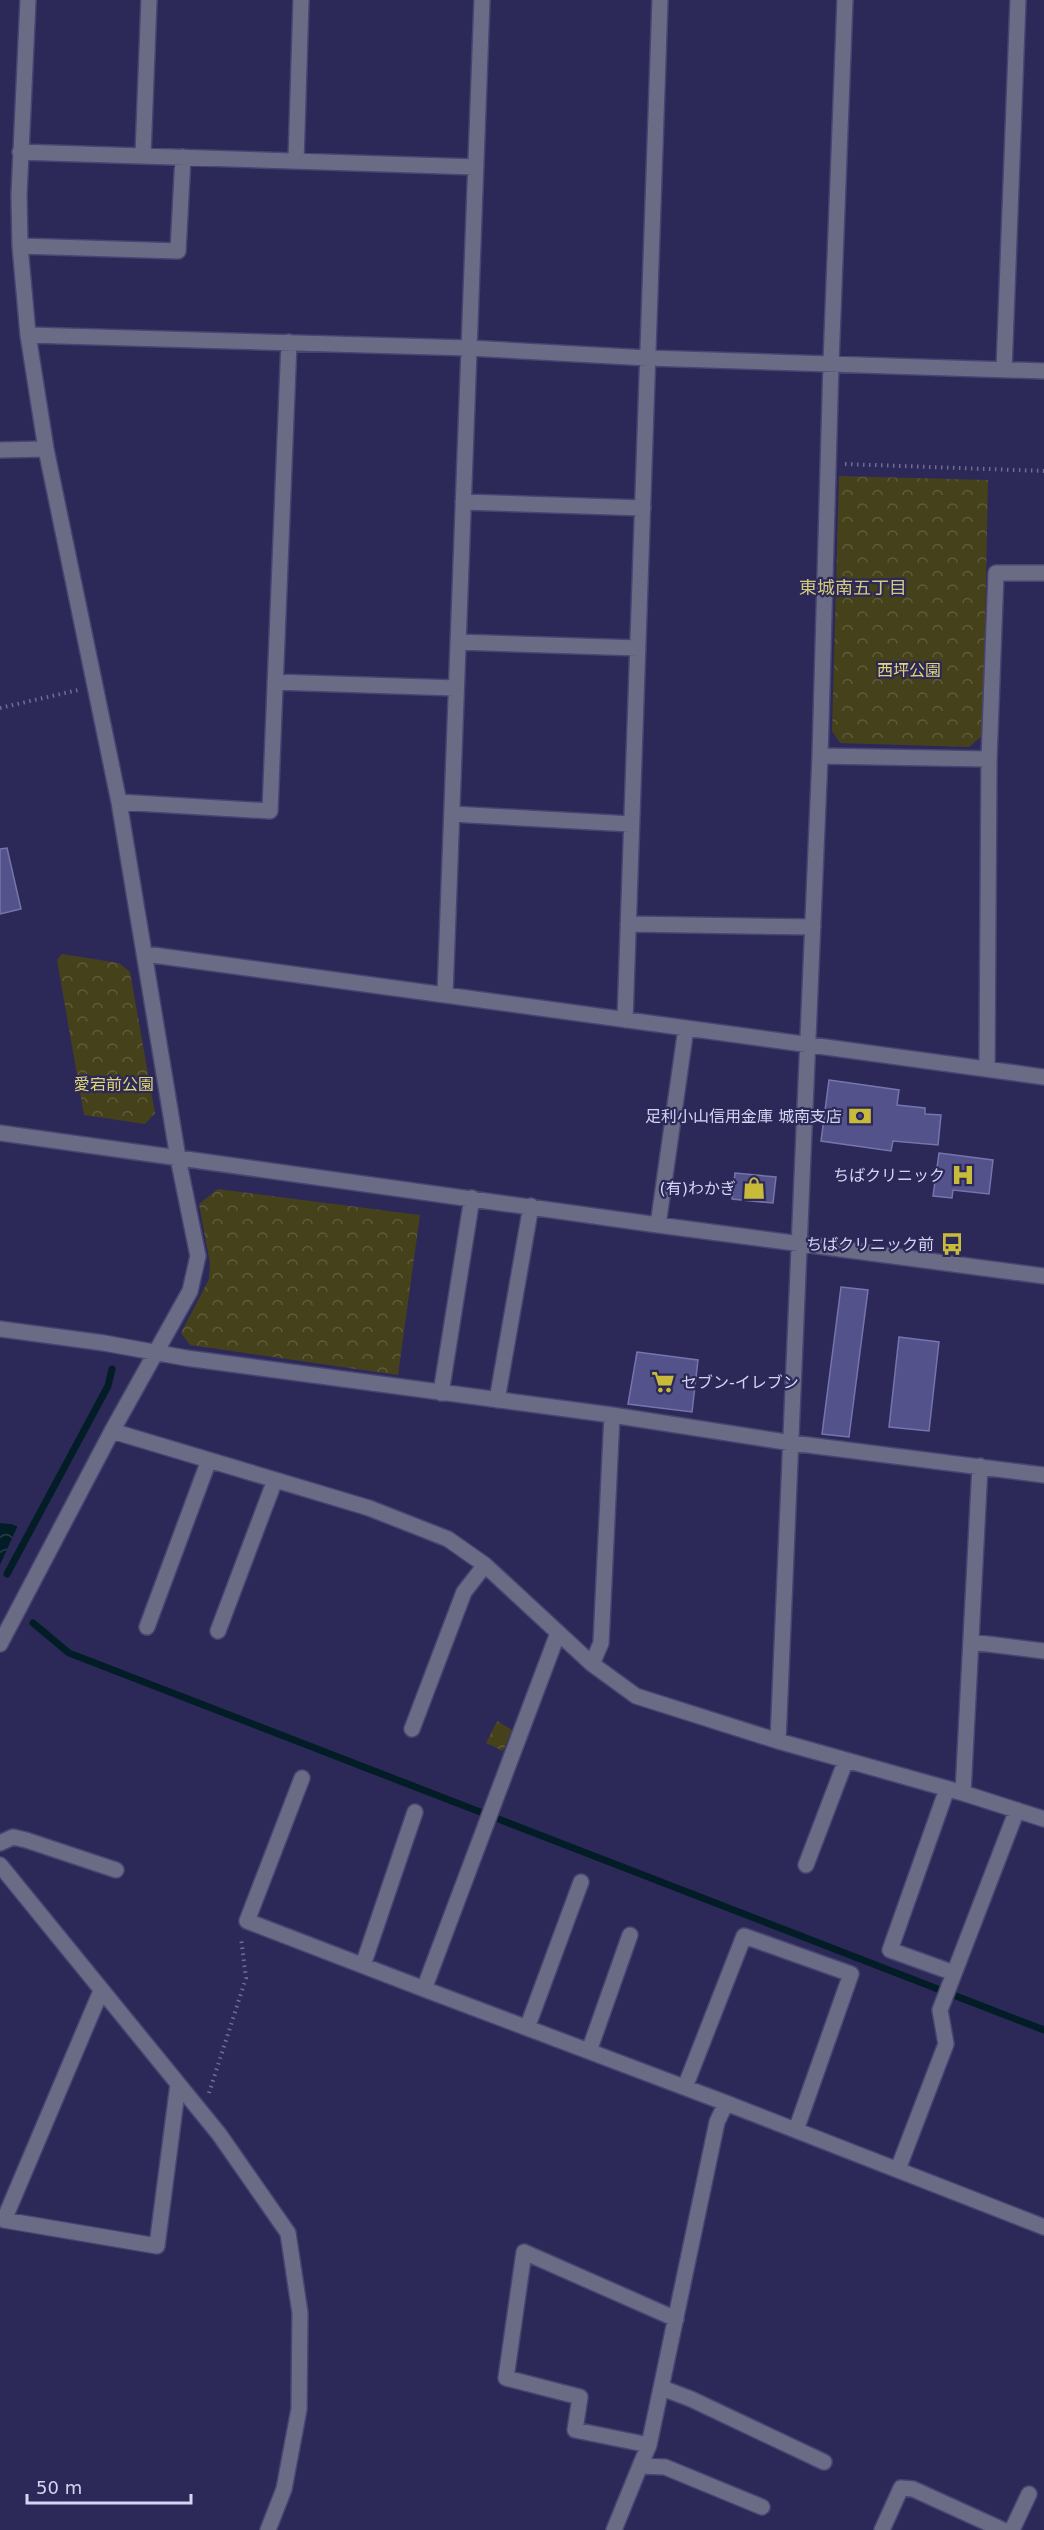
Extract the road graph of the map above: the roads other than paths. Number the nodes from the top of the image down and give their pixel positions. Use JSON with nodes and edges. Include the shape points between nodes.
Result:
{"nodes":[{"id":1,"x":28,"y":0,"type":"edge"},
{"id":2,"x":149,"y":0,"type":"edge"},
{"id":3,"x":301,"y":0,"type":"edge"},
{"id":4,"x":482,"y":0,"type":"edge"},
{"id":5,"x":660,"y":0,"type":"edge"},
{"id":6,"x":845,"y":0,"type":"edge"},
{"id":7,"x":1018,"y":0,"type":"edge"},
{"id":8,"x":20,"y":152,"type":"junction"},
{"id":9,"x":143,"y":155,"type":"junction"},
{"id":10,"x":183,"y":157,"type":"junction"},
{"id":11,"x":296,"y":162,"type":"junction"},
{"id":12,"x":476,"y":167,"type":"junction"},
{"id":13,"x":20,"y":246,"type":"junction"},
{"id":14,"x":28,"y":335,"type":"junction"},
{"id":15,"x":289,"y":342,"type":"junction"},
{"id":16,"x":469,"y":348,"type":"junction"},
{"id":17,"x":648,"y":358,"type":"junction"},
{"id":18,"x":831,"y":363,"type":"junction"},
{"id":19,"x":1004,"y":370,"type":"junction"},
{"id":20,"x":1044,"y":371,"type":"edge"},
{"id":21,"x":46,"y":449,"type":"junction"},
{"id":22,"x":0,"y":450,"type":"edge"},
{"id":23,"x":463,"y":502,"type":"junction"},
{"id":24,"x":643,"y":508,"type":"junction"},
{"id":25,"x":1044,"y":573,"type":"edge"},
{"id":26,"x":458,"y":642,"type":"junction"},
{"id":27,"x":638,"y":648,"type":"junction"},
{"id":28,"x":275,"y":682,"type":"junction"},
{"id":29,"x":456,"y":688,"type":"junction"},
{"id":30,"x":820,"y":756,"type":"junction"},
{"id":31,"x":989,"y":759,"type":"junction"},
{"id":32,"x":119,"y":802,"type":"junction"},
{"id":33,"x":452,"y":814,"type":"junction"},
{"id":34,"x":631,"y":824,"type":"junction"},
{"id":35,"x":628,"y":924,"type":"junction"},
{"id":36,"x":813,"y":927,"type":"junction"},
{"id":37,"x":145,"y":954,"type":"junction"},
{"id":38,"x":445,"y":995,"type":"junction"},
{"id":39,"x":625,"y":1020,"type":"junction"},
{"id":40,"x":686,"y":1028,"type":"junction"},
{"id":41,"x":808,"y":1046,"type":"junction"},
{"id":42,"x":987,"y":1069,"type":"junction"},
{"id":43,"x":1044,"y":1077,"type":"edge"},
{"id":44,"x":0,"y":1133,"type":"edge"},
{"id":45,"x":178,"y":1158,"type":"junction"},
{"id":46,"x":472,"y":1198,"type":"junction"},
{"id":47,"x":531,"y":1206,"type":"junction"},
{"id":48,"x":658,"y":1225,"type":"junction"},
{"id":49,"x":800,"y":1243,"type":"junction"},
{"id":50,"x":1044,"y":1276,"type":"edge"},
{"id":51,"x":0,"y":1329,"type":"edge"},
{"id":52,"x":158,"y":1353,"type":"junction"},
{"id":53,"x":441,"y":1393,"type":"junction"},
{"id":54,"x":497,"y":1400,"type":"junction"},
{"id":55,"x":612,"y":1415,"type":"junction"},
{"id":56,"x":112,"y":1431,"type":"junction"},
{"id":57,"x":792,"y":1443,"type":"junction"},
{"id":58,"x":209,"y":1460,"type":"junction"},
{"id":59,"x":980,"y":1466,"type":"junction"},
{"id":60,"x":1044,"y":1475,"type":"edge"},
{"id":61,"x":275,"y":1479,"type":"junction"},
{"id":62,"x":485,"y":1565,"type":"junction"},
{"id":63,"x":147,"y":1627,"type":"dead end"},
{"id":64,"x":218,"y":1630,"type":"dead end"},
{"id":65,"x":558,"y":1633,"type":"junction"},
{"id":66,"x":971,"y":1642,"type":"junction"},
{"id":67,"x":0,"y":1644,"type":"edge"},
{"id":68,"x":1044,"y":1652,"type":"edge"},
{"id":69,"x":592,"y":1664,"type":"junction"},
{"id":70,"x":412,"y":1729,"type":"dead end"},
{"id":71,"x":778,"y":1741,"type":"junction"},
{"id":72,"x":846,"y":1760,"type":"junction"},
{"id":73,"x":302,"y":1778,"type":"dead end"},
{"id":74,"x":947,"y":1789,"type":"junction"},
{"id":75,"x":963,"y":1793,"type":"junction"},
{"id":76,"x":1017,"y":1810,"type":"junction"},
{"id":77,"x":415,"y":1812,"type":"dead end"},
{"id":78,"x":1044,"y":1819,"type":"edge"},
{"id":79,"x":0,"y":1843,"type":"edge"},
{"id":80,"x":0,"y":1865,"type":"edge"},
{"id":81,"x":806,"y":1865,"type":"dead end"},
{"id":82,"x":116,"y":1870,"type":"dead end"},
{"id":83,"x":582,"y":1882,"type":"dead end"},
{"id":84,"x":630,"y":1935,"type":"dead end"},
{"id":85,"x":363,"y":1965,"type":"junction"},
{"id":86,"x":954,"y":1973,"type":"junction"},
{"id":87,"x":423,"y":1989,"type":"junction"},
{"id":88,"x":101,"y":1991,"type":"junction"},
{"id":89,"x":527,"y":2028,"type":"junction"},
{"id":90,"x":589,"y":2051,"type":"junction"},
{"id":91,"x":178,"y":2084,"type":"junction"},
{"id":92,"x":685,"y":2087,"type":"junction"},
{"id":93,"x":726,"y":2103,"type":"junction"},
{"id":94,"x":796,"y":2130,"type":"junction"},
{"id":95,"x":898,"y":2169,"type":"junction"},
{"id":96,"x":1044,"y":2227,"type":"edge"},
{"id":97,"x":676,"y":2319,"type":"junction"},
{"id":98,"x":662,"y":2388,"type":"junction"},
{"id":99,"x":649,"y":2445,"type":"junction"},
{"id":100,"x":824,"y":2462,"type":"dead end"},
{"id":101,"x":640,"y":2466,"type":"junction"},
{"id":102,"x":1029,"y":2494,"type":"dead end"},
{"id":103,"x":762,"y":2507,"type":"dead end"},
{"id":104,"x":268,"y":2530,"type":"edge"},
{"id":105,"x":614,"y":2530,"type":"edge"},
{"id":106,"x":882,"y":2530,"type":"edge"},
{"id":107,"x":1003,"y":2530,"type":"edge"},
{"id":108,"x":1012,"y":2530,"type":"edge"}],
"edges":[{"from":1,"to":8,"type":"street"},
{"from":2,"to":9,"type":"street"},
{"from":3,"to":11,"type":"street"},
{"from":4,"to":12,"type":"street"},
{"from":5,"to":17,"type":"street"},
{"from":6,"to":18,"type":"street"},
{"from":7,"to":19,"type":"street"},
{"from":8,"to":9,"type":"street"},
{"from":8,"to":13,"type":"street"},
{"from":9,"to":10,"type":"street"},
{"from":10,"to":11,"type":"street"},
{"from":10,"to":13,"type":"street","via":[[178,251]]},
{"from":11,"to":12,"type":"street"},
{"from":12,"to":16,"type":"street"},
{"from":13,"to":14,"type":"street"},
{"from":14,"to":15,"type":"street"},
{"from":14,"to":21,"type":"street"},
{"from":15,"to":16,"type":"street"},
{"from":15,"to":28,"type":"street"},
{"from":16,"to":17,"type":"street"},
{"from":16,"to":23,"type":"street"},
{"from":17,"to":18,"type":"street"},
{"from":17,"to":24,"type":"street"},
{"from":18,"to":19,"type":"street"},
{"from":18,"to":30,"type":"street"},
{"from":19,"to":20,"type":"street"},
{"from":21,"to":22,"type":"street"},
{"from":21,"to":32,"type":"street"},
{"from":23,"to":24,"type":"street"},
{"from":23,"to":26,"type":"street"},
{"from":24,"to":27,"type":"street"},
{"from":25,"to":31,"type":"street","via":[[996,573]]},
{"from":26,"to":27,"type":"street"},
{"from":26,"to":29,"type":"street"},
{"from":27,"to":34,"type":"street"},
{"from":28,"to":29,"type":"street"},
{"from":28,"to":32,"type":"street","via":[[270,811]]},
{"from":29,"to":33,"type":"street"},
{"from":30,"to":31,"type":"street"},
{"from":30,"to":36,"type":"street"},
{"from":31,"to":42,"type":"street"},
{"from":32,"to":37,"type":"street"},
{"from":33,"to":34,"type":"street"},
{"from":33,"to":38,"type":"street"},
{"from":34,"to":35,"type":"street"},
{"from":35,"to":36,"type":"street"},
{"from":35,"to":39,"type":"street"},
{"from":36,"to":41,"type":"street"},
{"from":37,"to":38,"type":"street"},
{"from":37,"to":45,"type":"street"},
{"from":38,"to":39,"type":"street"},
{"from":39,"to":40,"type":"street"},
{"from":40,"to":41,"type":"street"},
{"from":40,"to":48,"type":"street"},
{"from":41,"to":42,"type":"street"},
{"from":41,"to":49,"type":"street"},
{"from":42,"to":43,"type":"street"},
{"from":44,"to":45,"type":"street"},
{"from":45,"to":46,"type":"street"},
{"from":45,"to":52,"type":"street","via":[[198,1256],[190,1292]]},
{"from":46,"to":47,"type":"street"},
{"from":46,"to":53,"type":"street"},
{"from":47,"to":48,"type":"street"},
{"from":47,"to":54,"type":"street"},
{"from":48,"to":49,"type":"street"},
{"from":49,"to":50,"type":"street"},
{"from":49,"to":57,"type":"street"},
{"from":51,"to":52,"type":"street"},
{"from":52,"to":53,"type":"street"},
{"from":52,"to":56,"type":"street"},
{"from":53,"to":54,"type":"street"},
{"from":54,"to":55,"type":"street"},
{"from":55,"to":57,"type":"street"},
{"from":55,"to":69,"type":"street","via":[[601,1643]]},
{"from":56,"to":58,"type":"street"},
{"from":56,"to":67,"type":"street"},
{"from":57,"to":59,"type":"street"},
{"from":57,"to":71,"type":"street"},
{"from":58,"to":61,"type":"street"},
{"from":58,"to":63,"type":"street"},
{"from":59,"to":60,"type":"street"},
{"from":59,"to":66,"type":"street"},
{"from":61,"to":62,"type":"street","via":[[369,1508],[448,1539]]},
{"from":61,"to":64,"type":"street"},
{"from":62,"to":65,"type":"street"},
{"from":62,"to":70,"type":"street","via":[[464,1592]]},
{"from":65,"to":69,"type":"street"},
{"from":65,"to":87,"type":"street"},
{"from":66,"to":68,"type":"street"},
{"from":66,"to":75,"type":"street"},
{"from":69,"to":71,"type":"street","via":[[636,1696]]},
{"from":71,"to":72,"type":"street"},
{"from":72,"to":74,"type":"street"},
{"from":72,"to":81,"type":"street"},
{"from":73,"to":85,"type":"street","via":[[247,1920]]},
{"from":74,"to":75,"type":"street"},
{"from":74,"to":86,"type":"street","via":[[890,1950]]},
{"from":75,"to":76,"type":"street"},
{"from":76,"to":78,"type":"street"},
{"from":76,"to":86,"type":"street"},
{"from":77,"to":85,"type":"street"},
{"from":79,"to":82,"type":"street","via":[[13,1837],[26,1840]]},
{"from":80,"to":88,"type":"street"},
{"from":83,"to":89,"type":"street"},
{"from":84,"to":90,"type":"street"},
{"from":85,"to":87,"type":"street"},
{"from":86,"to":95,"type":"street","via":[[940,2010],[946,2044]]},
{"from":87,"to":89,"type":"street"},
{"from":88,"to":91,"type":"street"},
{"from":88,"to":91,"type":"street","via":[[4,2220],[157,2246]]},
{"from":89,"to":90,"type":"street"},
{"from":90,"to":92,"type":"street"},
{"from":91,"to":104,"type":"street","via":[[219,2134],[288,2232],[300,2313],[299,2409],[284,2489]]},
{"from":92,"to":93,"type":"street"},
{"from":92,"to":94,"type":"street","via":[[744,1936],[851,1974]]},
{"from":93,"to":94,"type":"street"},
{"from":93,"to":97,"type":"street","via":[[717,2122]]},
{"from":94,"to":95,"type":"street"},
{"from":95,"to":96,"type":"street"},
{"from":97,"to":98,"type":"street"},
{"from":97,"to":99,"type":"street","via":[[524,2252],[506,2378],[580,2397],[575,2430]]},
{"from":98,"to":99,"type":"street"},
{"from":98,"to":100,"type":"street"},
{"from":99,"to":101,"type":"street"},
{"from":101,"to":103,"type":"street","via":[[665,2467]]},
{"from":101,"to":105,"type":"street"},
{"from":102,"to":108,"type":"street"},
{"from":106,"to":107,"type":"street","via":[[901,2488],[913,2489]]}]}
